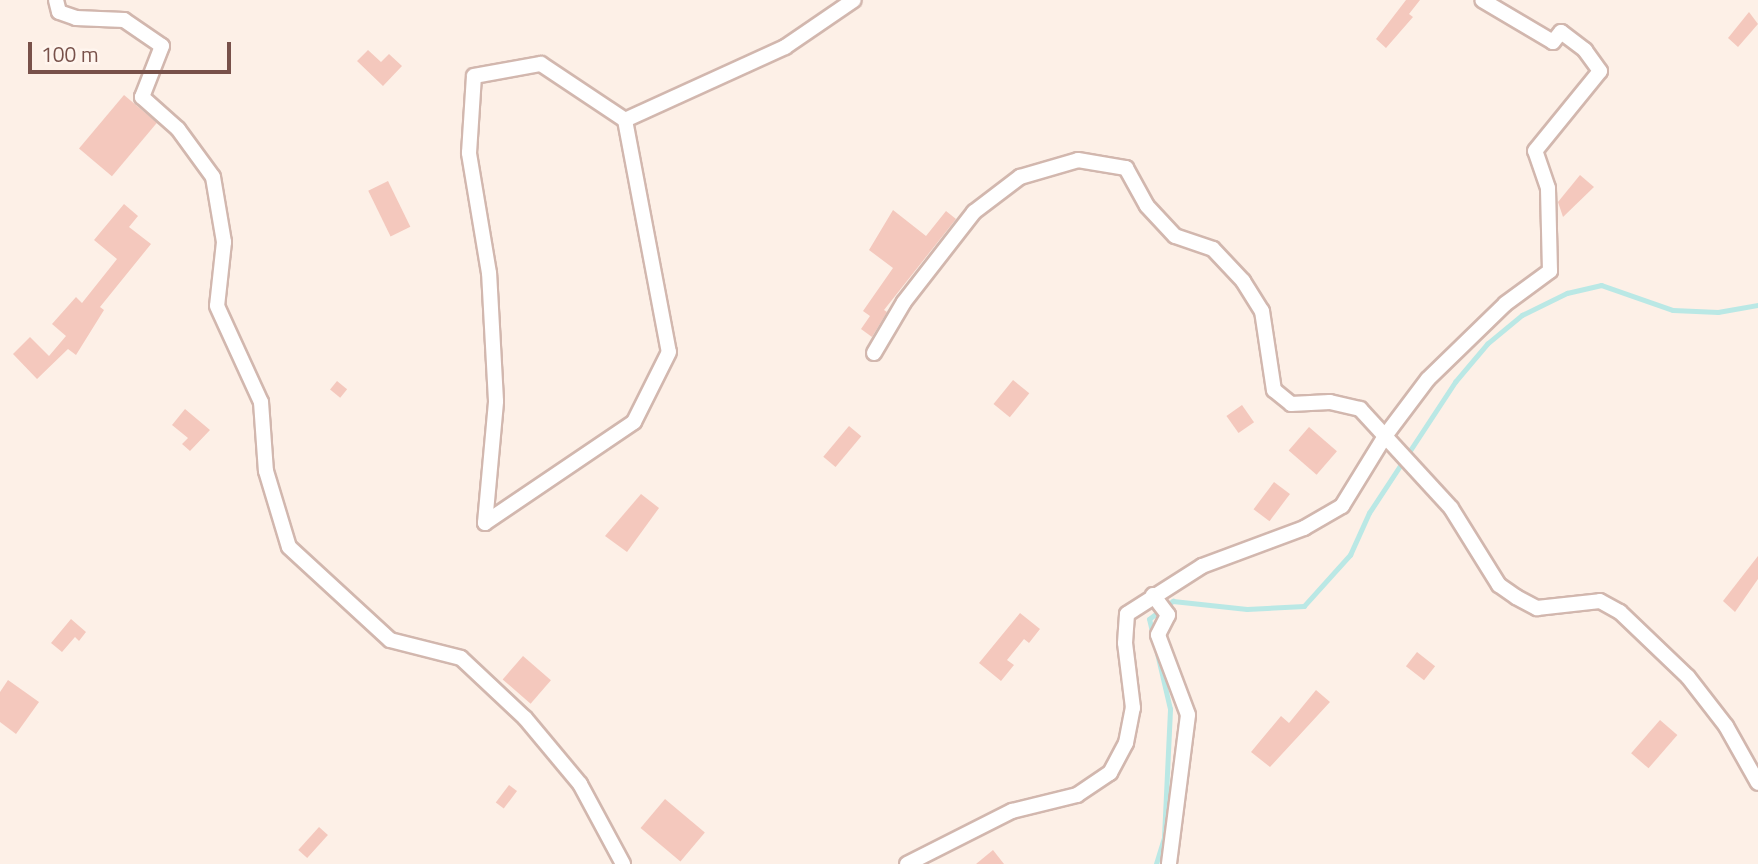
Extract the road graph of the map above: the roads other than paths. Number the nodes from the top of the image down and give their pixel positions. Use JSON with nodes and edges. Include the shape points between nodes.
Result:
{"nodes":[{"id":1,"x":56,"y":0,"type":"edge"},
{"id":2,"x":854,"y":0,"type":"edge"},
{"id":3,"x":1482,"y":0,"type":"edge"},
{"id":4,"x":625,"y":120,"type":"junction"},
{"id":5,"x":874,"y":353,"type":"dead end"},
{"id":6,"x":1385,"y":436,"type":"junction"},
{"id":7,"x":1153,"y":596,"type":"junction"},
{"id":8,"x":1758,"y":783,"type":"edge"},
{"id":9,"x":623,"y":864,"type":"edge"},
{"id":10,"x":906,"y":864,"type":"edge"},
{"id":11,"x":1169,"y":864,"type":"edge"}],
"edges":[{"from":1,"to":9,"type":"street","via":[[59,12],[76,18],[124,20],[162,46],[142,97],[178,129],[213,177],[224,242],[217,306],[261,402],[266,471],[289,547],[390,640],[461,658],[525,718],[580,785]]},
{"from":2,"to":4,"type":"street","via":[[785,47]]},
{"from":3,"to":6,"type":"street","via":[[1553,42],[1561,32],[1585,50],[1600,71],[1535,151],[1548,188],[1550,271],[1469,336],[1428,379]]},
{"from":4,"to":4,"type":"street","via":[[669,352],[634,422],[485,523],[496,401],[489,273],[469,153],[474,76],[541,64]]},
{"from":5,"to":6,"type":"street","via":[[904,302],[974,212],[1020,177],[1078,160],[1126,169],[1147,206],[1175,236],[1213,249],[1243,281],[1262,311],[1274,390],[1291,404],[1330,402],[1360,409]]},
{"from":6,"to":7,"type":"street","via":[[1342,506],[1304,528],[1202,566]]},
{"from":6,"to":8,"type":"street","via":[[1474,538],[1499,585],[1537,608],[1600,601],[1643,633],[1688,677],[1718,716]]},
{"from":7,"to":10,"type":"street","via":[[1128,614],[1125,643],[1133,708],[1126,743],[1110,773],[1077,795],[1012,811]]},
{"from":7,"to":11,"type":"street","via":[[1168,615],[1158,635],[1188,715]]}]}
